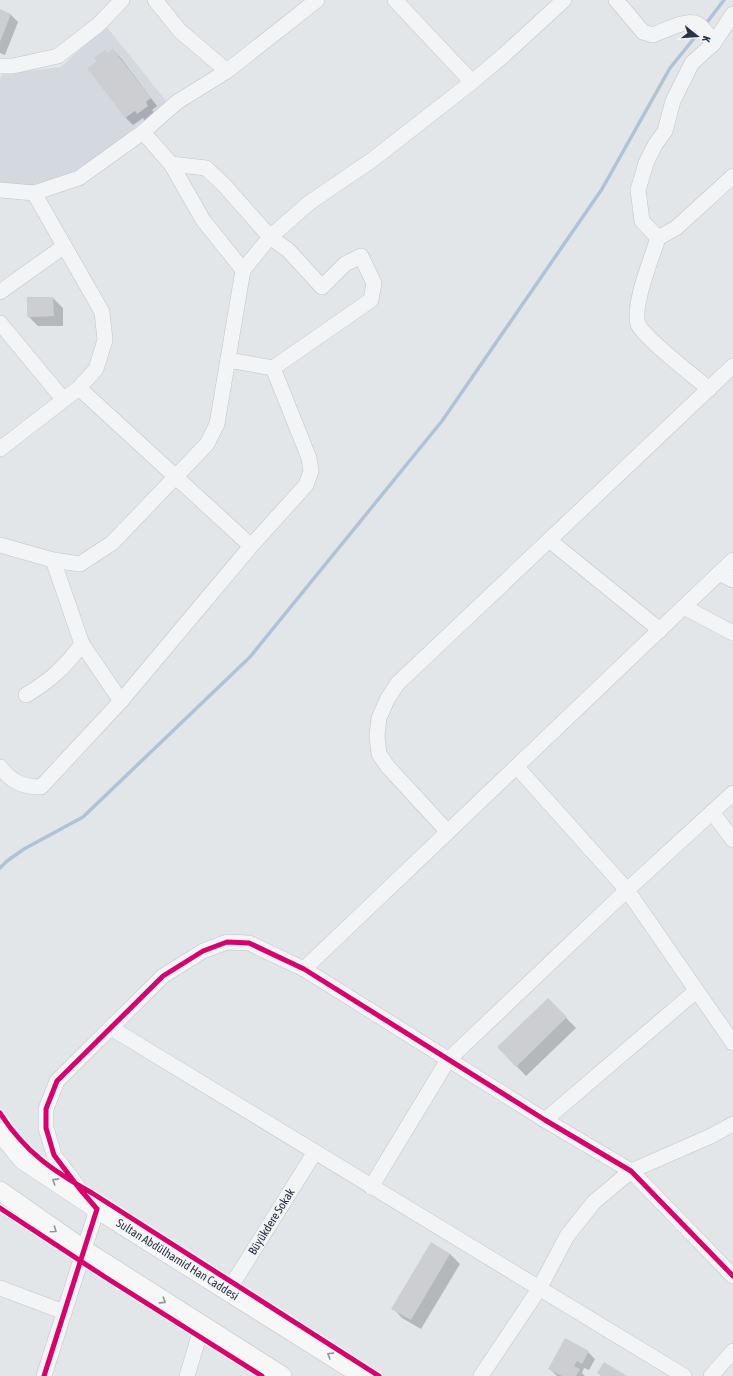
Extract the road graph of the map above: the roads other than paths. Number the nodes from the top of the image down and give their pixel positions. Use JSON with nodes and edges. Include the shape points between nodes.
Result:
{"nodes":[{"id":1,"x":122,"y":0,"type":"edge"},
{"id":2,"x":156,"y":0,"type":"edge"},
{"id":3,"x":317,"y":0,"type":"edge"},
{"id":4,"x":395,"y":0,"type":"edge"},
{"id":5,"x":564,"y":0,"type":"edge"},
{"id":6,"x":616,"y":0,"type":"edge"},
{"id":7,"x":733,"y":14,"type":"edge"},
{"id":8,"x":713,"y":44,"type":"junction"},
{"id":9,"x":0,"y":67,"type":"edge"},
{"id":10,"x":227,"y":71,"type":"junction"},
{"id":11,"x":472,"y":82,"type":"junction"},
{"id":12,"x":143,"y":132,"type":"junction"},
{"id":13,"x":171,"y":164,"type":"junction"},
{"id":14,"x":733,"y":176,"type":"edge"},
{"id":15,"x":0,"y":190,"type":"edge"},
{"id":16,"x":34,"y":193,"type":"junction"},
{"id":17,"x":270,"y":237,"type":"junction"},
{"id":18,"x":658,"y":238,"type":"junction"},
{"id":19,"x":63,"y":247,"type":"junction"},
{"id":20,"x":243,"y":270,"type":"junction"},
{"id":21,"x":0,"y":292,"type":"edge"},
{"id":22,"x":0,"y":323,"type":"edge"},
{"id":23,"x":228,"y":360,"type":"junction"},
{"id":24,"x":733,"y":366,"type":"edge"},
{"id":25,"x":273,"y":368,"type":"junction"},
{"id":26,"x":79,"y":388,"type":"junction"},
{"id":27,"x":709,"y":389,"type":"junction"},
{"id":28,"x":63,"y":399,"type":"junction"},
{"id":29,"x":0,"y":449,"type":"edge"},
{"id":30,"x":176,"y":478,"type":"junction"},
{"id":31,"x":549,"y":540,"type":"junction"},
{"id":32,"x":0,"y":545,"type":"edge"},
{"id":33,"x":251,"y":546,"type":"junction"},
{"id":34,"x":53,"y":560,"type":"junction"},
{"id":35,"x":733,"y":560,"type":"edge"},
{"id":36,"x":719,"y":573,"type":"junction"},
{"id":37,"x":733,"y":580,"type":"edge"},
{"id":38,"x":684,"y":607,"type":"junction"},
{"id":39,"x":660,"y":630,"type":"junction"},
{"id":40,"x":733,"y":633,"type":"edge"},
{"id":41,"x":82,"y":644,"type":"junction"},
{"id":42,"x":26,"y":695,"type":"dead end"},
{"id":43,"x":121,"y":701,"type":"junction"},
{"id":44,"x":0,"y":767,"type":"edge"},
{"id":45,"x":516,"y":767,"type":"junction"},
{"id":46,"x":733,"y":793,"type":"edge"},
{"id":47,"x":712,"y":812,"type":"junction"},
{"id":48,"x":448,"y":832,"type":"junction"},
{"id":49,"x":733,"y":840,"type":"edge"},
{"id":50,"x":627,"y":890,"type":"junction"},
{"id":51,"x":304,"y":969,"type":"junction"},
{"id":52,"x":696,"y":991,"type":"junction"},
{"id":53,"x":111,"y":1028,"type":"junction"},
{"id":54,"x":733,"y":1043,"type":"edge"},
{"id":55,"x":448,"y":1060,"type":"junction"},
{"id":56,"x":545,"y":1120,"type":"junction"},
{"id":57,"x":733,"y":1124,"type":"edge"},
{"id":58,"x":0,"y":1132,"type":"edge"},
{"id":59,"x":315,"y":1152,"type":"junction"},
{"id":60,"x":631,"y":1171,"type":"junction"},
{"id":61,"x":371,"y":1186,"type":"junction"},
{"id":62,"x":0,"y":1191,"type":"edge"},
{"id":63,"x":98,"y":1209,"type":"junction"},
{"id":64,"x":84,"y":1250,"type":"junction"},
{"id":65,"x":733,"y":1276,"type":"edge"},
{"id":66,"x":0,"y":1288,"type":"edge"},
{"id":67,"x":539,"y":1289,"type":"junction"},
{"id":68,"x":228,"y":1291,"type":"junction"},
{"id":69,"x":64,"y":1312,"type":"junction"},
{"id":70,"x":203,"y":1326,"type":"junction"},
{"id":71,"x":733,"y":1351,"type":"edge"},
{"id":72,"x":44,"y":1376,"type":"edge"},
{"id":73,"x":187,"y":1376,"type":"edge"},
{"id":74,"x":282,"y":1376,"type":"edge"},
{"id":75,"x":363,"y":1376,"type":"edge"},
{"id":76,"x":481,"y":1376,"type":"edge"},
{"id":77,"x":684,"y":1376,"type":"edge"},
{"id":78,"x":710,"y":1376,"type":"edge"}],
"edges":[{"from":1,"to":9,"type":"street","via":[[98,25],[58,56]]},
{"from":2,"to":10,"type":"street","via":[[180,31]]},
{"from":3,"to":10,"type":"street"},
{"from":4,"to":11,"type":"street"},
{"from":5,"to":11,"type":"street"},
{"from":6,"to":8,"type":"street","via":[[643,32],[649,35],[653,36],[687,22],[701,27]]},
{"from":7,"to":8,"type":"street"},
{"from":8,"to":18,"type":"street","via":[[692,63],[673,101],[665,131],[646,163],[638,190],[642,221]]},
{"from":10,"to":12,"type":"street","via":[[177,102]]},
{"from":11,"to":17,"type":"street","via":[[372,160],[309,203]]},
{"from":12,"to":13,"type":"street"},
{"from":12,"to":16,"type":"street","via":[[79,178]]},
{"from":13,"to":17,"type":"street","via":[[206,168]]},
{"from":13,"to":20,"type":"street","via":[[203,220]]},
{"from":14,"to":18,"type":"street","via":[[676,228]]},
{"from":15,"to":16,"type":"street"},
{"from":16,"to":19,"type":"street"},
{"from":17,"to":20,"type":"street"},
{"from":17,"to":25,"type":"street","via":[[288,250],[322,287],[344,264],[361,256],[374,283],[371,300]]},
{"from":18,"to":27,"type":"street","via":[[637,309],[638,324],[648,337]]},
{"from":19,"to":21,"type":"street"},
{"from":19,"to":26,"type":"street","via":[[102,312],[105,340],[103,347],[96,369]]},
{"from":20,"to":23,"type":"street"},
{"from":22,"to":28,"type":"street"},
{"from":23,"to":25,"type":"street"},
{"from":23,"to":30,"type":"street","via":[[217,424],[207,444]]},
{"from":24,"to":27,"type":"street"},
{"from":25,"to":33,"type":"street","via":[[309,458],[311,471],[306,485]]},
{"from":26,"to":28,"type":"street"},
{"from":26,"to":30,"type":"street"},
{"from":27,"to":31,"type":"street"},
{"from":28,"to":29,"type":"street"},
{"from":30,"to":33,"type":"street"},
{"from":30,"to":34,"type":"street","via":[[112,543],[80,564]]},
{"from":31,"to":39,"type":"street"},
{"from":31,"to":48,"type":"street","via":[[397,684],[379,718],[378,754]]},
{"from":32,"to":34,"type":"street"},
{"from":33,"to":43,"type":"street"},
{"from":34,"to":41,"type":"street"},
{"from":35,"to":36,"type":"street"},
{"from":36,"to":37,"type":"street"},
{"from":36,"to":38,"type":"street"},
{"from":38,"to":39,"type":"street"},
{"from":38,"to":40,"type":"street"},
{"from":39,"to":45,"type":"street"},
{"from":41,"to":42,"type":"street","via":[[67,664],[43,685]]},
{"from":41,"to":43,"type":"street"},
{"from":43,"to":44,"type":"street","via":[[41,787],[20,784],[7,776]]},
{"from":45,"to":48,"type":"street"},
{"from":45,"to":50,"type":"street"},
{"from":46,"to":47,"type":"street"},
{"from":47,"to":49,"type":"street"},
{"from":47,"to":50,"type":"street"},
{"from":48,"to":51,"type":"street"},
{"from":50,"to":52,"type":"street"},
{"from":50,"to":55,"type":"street"},
{"from":51,"to":53,"type":"street","via":[[250,943],[228,942],[202,951],[163,976]]},
{"from":51,"to":55,"type":"street"},
{"from":52,"to":54,"type":"street"},
{"from":52,"to":56,"type":"street"},
{"from":53,"to":59,"type":"street"},
{"from":53,"to":63,"type":"street","via":[[56,1081],[46,1109],[46,1128],[54,1155]]},
{"from":55,"to":56,"type":"street"},
{"from":55,"to":61,"type":"street"},
{"from":56,"to":60,"type":"street"},
{"from":57,"to":60,"type":"street"},
{"from":63,"to":58,"type":"main road","name":"Sultan Abdülhamid Han Caddesi","one_way":true,"via":[[23,1160]]},
{"from":59,"to":61,"type":"street"},
{"from":59,"to":68,"type":"street","name":"Büyükdere Sokak"},
{"from":60,"to":65,"type":"street"},
{"from":60,"to":67,"type":"street","via":[[594,1202],[567,1236]]},
{"from":61,"to":67,"type":"street"},
{"from":62,"to":64,"type":"main road","one_way":true},
{"from":63,"to":64,"type":"street"},
{"from":63,"to":68,"type":"main road","name":"Sultan Abdülhamid Han Caddesi"},
{"from":64,"to":69,"type":"street"},
{"from":64,"to":70,"type":"main road","one_way":true},
{"from":66,"to":69,"type":"street"},
{"from":67,"to":76,"type":"street"},
{"from":67,"to":77,"type":"street"},
{"from":75,"to":68,"type":"main road","name":"Sultan Abdülhamid Han Caddesi","one_way":true},
{"from":69,"to":72,"type":"street"},
{"from":70,"to":73,"type":"street"},
{"from":70,"to":74,"type":"main road"},
{"from":71,"to":78,"type":"street"}]}
